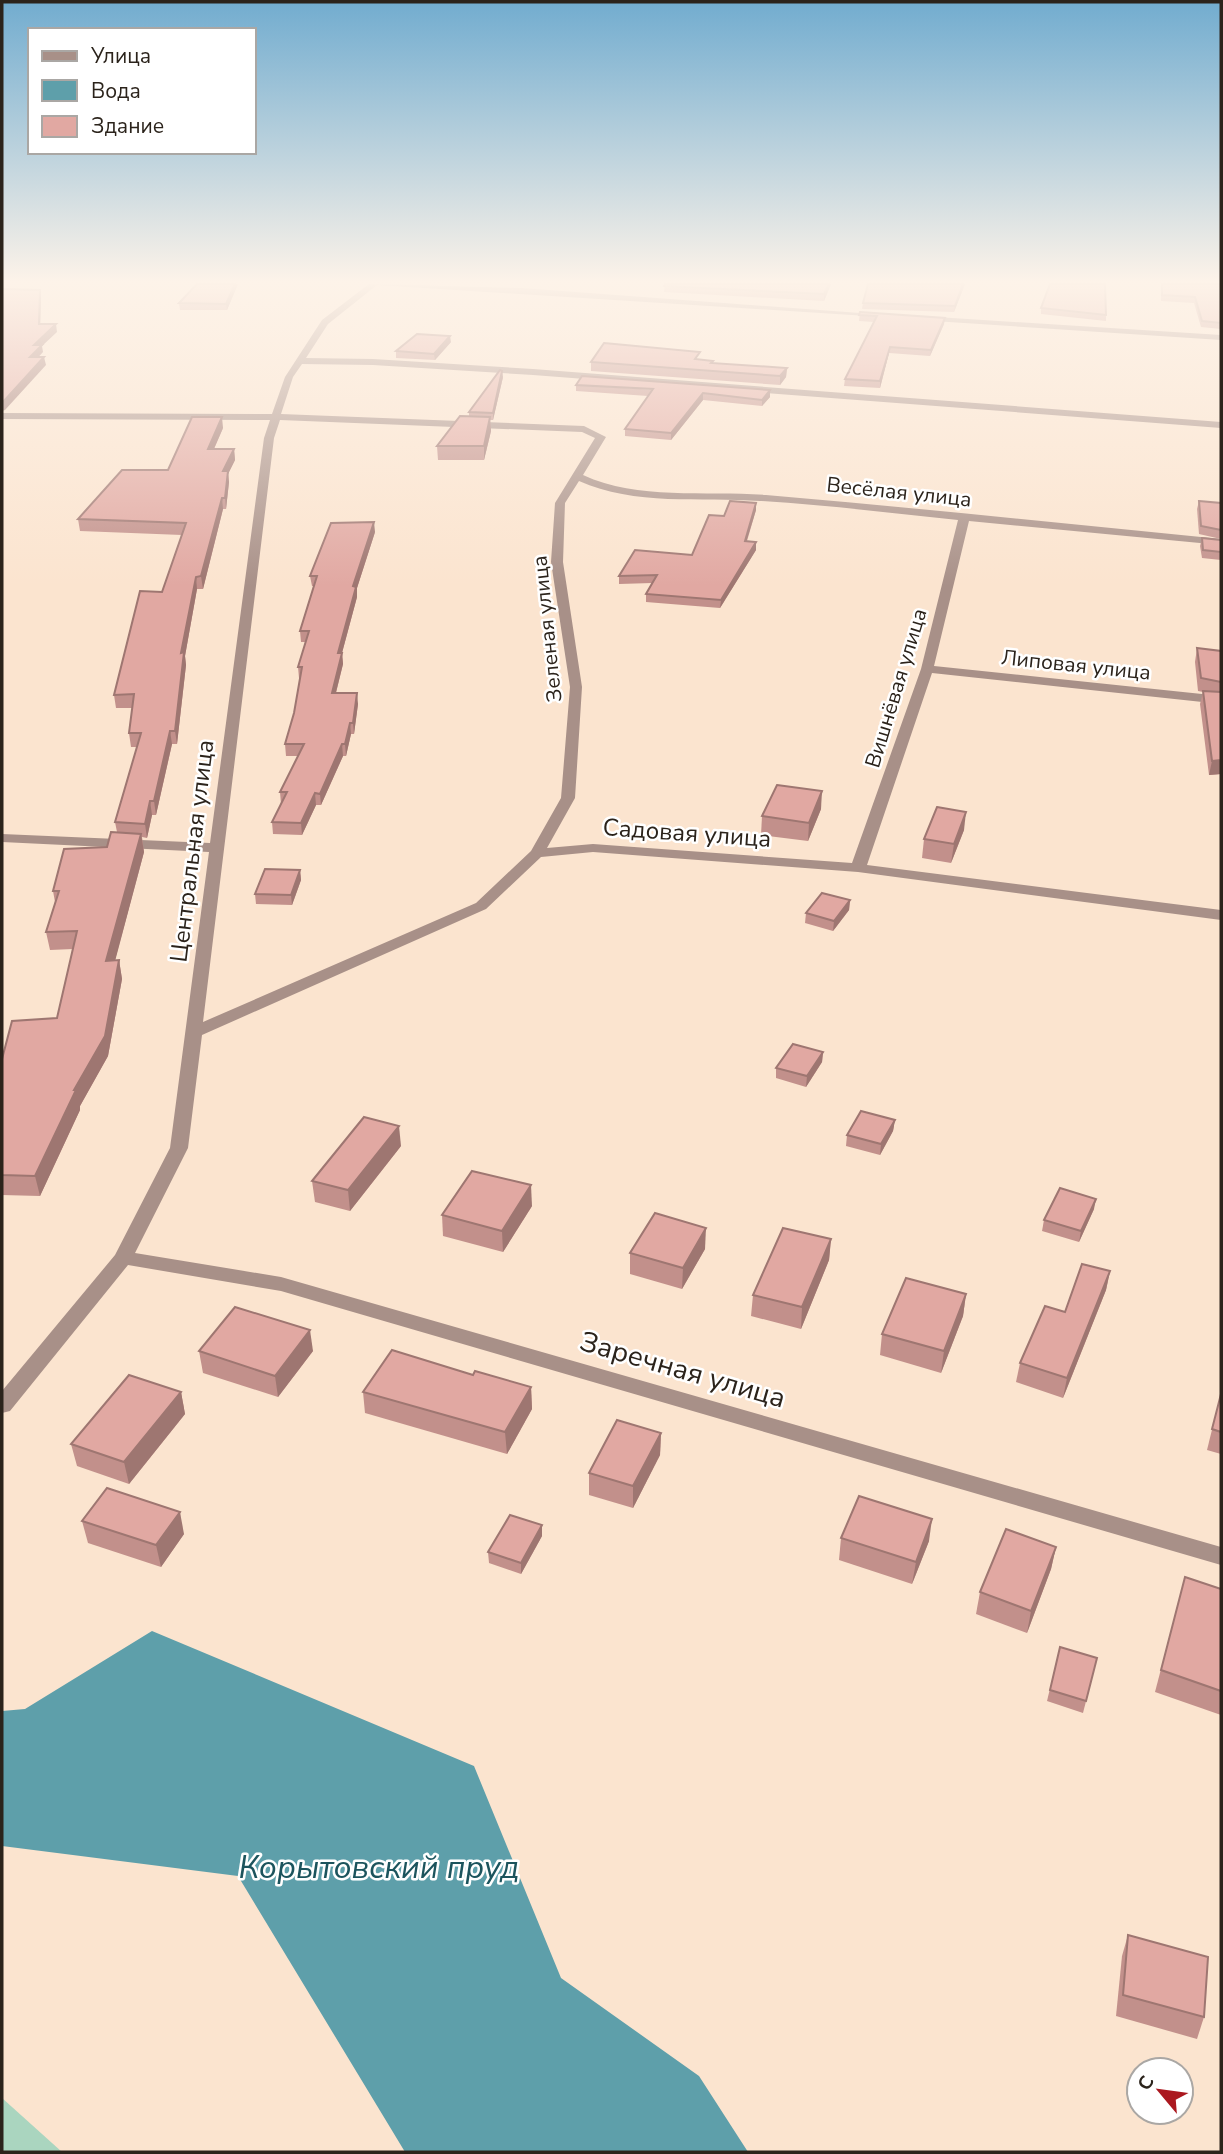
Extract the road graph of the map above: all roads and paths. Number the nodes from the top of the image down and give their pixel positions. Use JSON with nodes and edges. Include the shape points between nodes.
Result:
{"nodes":[{"id":1,"x":287,"y":385,"type":"edge"},
{"id":2,"x":696,"y":385,"type":"edge"},
{"id":3,"x":2,"y":415,"type":"edge"},
{"id":4,"x":276,"y":417,"type":"junction"},
{"id":5,"x":1221,"y":425,"type":"edge"},
{"id":6,"x":575,"y":475,"type":"junction"},
{"id":7,"x":964,"y":518,"type":"junction"},
{"id":8,"x":1221,"y":542,"type":"edge"},
{"id":9,"x":927,"y":669,"type":"junction"},
{"id":10,"x":1221,"y":700,"type":"edge"},
{"id":11,"x":2,"y":838,"type":"edge"},
{"id":12,"x":217,"y":848,"type":"junction"},
{"id":13,"x":537,"y":853,"type":"junction"},
{"id":14,"x":858,"y":868,"type":"junction"},
{"id":15,"x":1221,"y":915,"type":"edge"},
{"id":16,"x":194,"y":1032,"type":"junction"},
{"id":17,"x":123,"y":1258,"type":"junction"},
{"id":18,"x":2,"y":1405,"type":"edge"},
{"id":19,"x":1221,"y":1556,"type":"edge"}],
"edges":[{"from":1,"to":4,"type":"street","name":"Центральная улица"},
{"from":2,"to":5,"type":"street"},
{"from":3,"to":4,"type":"street"},
{"from":4,"to":6,"type":"street","name":"Зеленая улица","via":[[584,429],[601,437]]},
{"from":4,"to":12,"type":"street","name":"Центральная улица"},
{"from":6,"to":7,"type":"street","name":"Весёлая улица","via":[[590,484],[619,490]]},
{"from":6,"to":13,"type":"street","name":"Зеленая улица","via":[[560,503],[557,562],[576,687],[568,798]]},
{"from":7,"to":8,"type":"street","name":"Весёлая улица"},
{"from":7,"to":9,"type":"street","name":"Вишнёвая улица"},
{"from":9,"to":10,"type":"street","name":"Липовая улица"},
{"from":9,"to":14,"type":"street","name":"Вишнёвая улица"},
{"from":11,"to":12,"type":"street"},
{"from":12,"to":16,"type":"street","name":"Центральная улица"},
{"from":13,"to":14,"type":"street","name":"Садовая улица","via":[[593,848]]},
{"from":13,"to":16,"type":"street","via":[[481,906]]},
{"from":14,"to":15,"type":"street","name":"Садовая улица"},
{"from":16,"to":17,"type":"street","name":"Центральная улица","via":[[179,1148]]},
{"from":17,"to":18,"type":"street","name":"Центральная улица"},
{"from":17,"to":19,"type":"street","name":"Заречная улица","via":[[281,1284]]}]}
